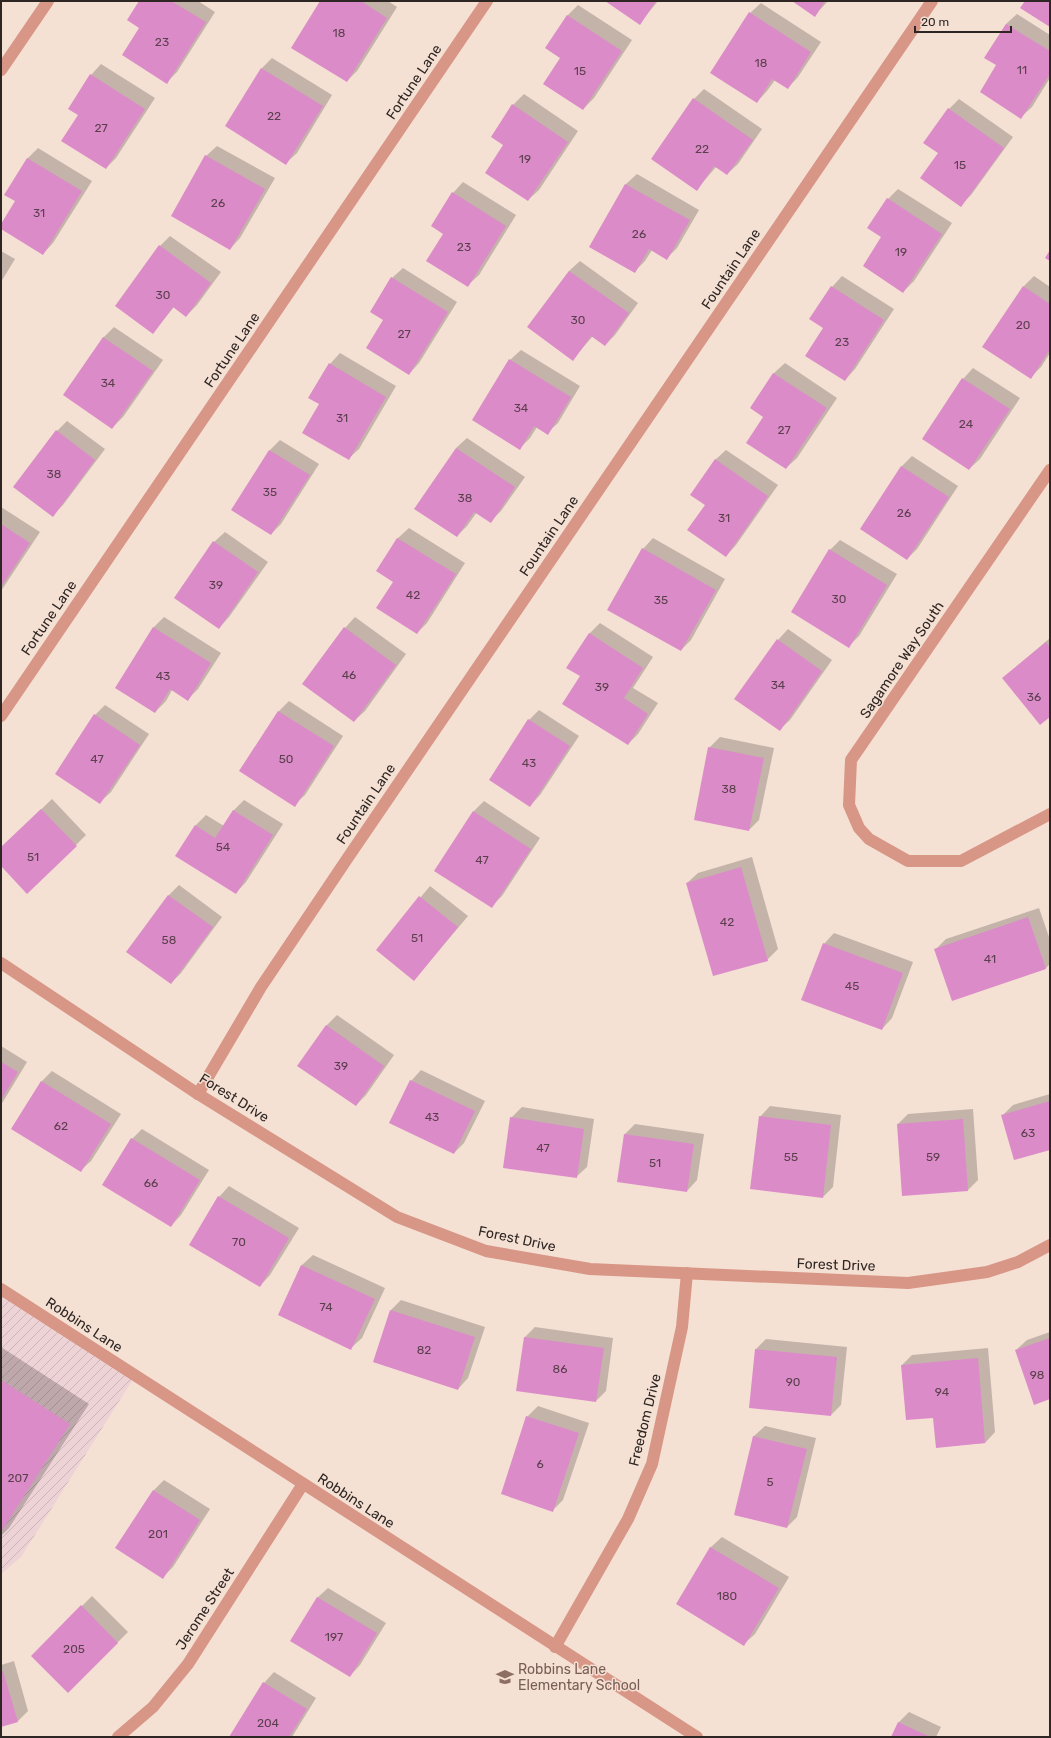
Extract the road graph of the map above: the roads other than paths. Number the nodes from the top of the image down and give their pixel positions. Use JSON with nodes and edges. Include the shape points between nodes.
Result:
{"nodes":[{"id":1,"x":48,"y":1,"type":"edge"},
{"id":2,"x":487,"y":1,"type":"edge"},
{"id":3,"x":932,"y":1,"type":"edge"},
{"id":4,"x":1,"y":70,"type":"edge"},
{"id":5,"x":1050,"y":470,"type":"edge"},
{"id":6,"x":1,"y":716,"type":"edge"},
{"id":7,"x":1050,"y":814,"type":"edge"},
{"id":8,"x":1,"y":963,"type":"edge"},
{"id":9,"x":198,"y":1094,"type":"junction"},
{"id":10,"x":1050,"y":1245,"type":"edge"},
{"id":11,"x":687,"y":1273,"type":"junction"},
{"id":12,"x":1,"y":1289,"type":"edge"},
{"id":13,"x":303,"y":1484,"type":"junction"},
{"id":14,"x":555,"y":1647,"type":"junction"},
{"id":15,"x":118,"y":1737,"type":"edge"},
{"id":16,"x":697,"y":1737,"type":"edge"}],
"edges":[{"from":1,"to":4,"type":"street"},
{"from":2,"to":6,"type":"street","name":"Fortune Lane"},
{"from":3,"to":9,"type":"street","name":"Fountain Lane","via":[[261,987]]},
{"from":5,"to":7,"type":"street","name":"Sagamore Way South","via":[[851,760],[849,805],[859,828],[869,839],[908,860],[961,861]]},
{"from":8,"to":9,"type":"street","name":"Forest Drive"},
{"from":9,"to":11,"type":"street","name":"Forest Drive","via":[[397,1217],[486,1251],[590,1269]]},
{"from":10,"to":11,"type":"street","name":"Forest Drive","via":[[1018,1262],[987,1272],[908,1283]]},
{"from":11,"to":14,"type":"street","name":"Freedom Drive","via":[[682,1328],[652,1464],[628,1519]]},
{"from":12,"to":13,"type":"street","name":"Robbins Lane"},
{"from":13,"to":14,"type":"street","name":"Robbins Lane"},
{"from":13,"to":15,"type":"street","name":"Jerome Street","via":[[188,1664],[153,1707]]},
{"from":14,"to":16,"type":"street","name":"Robbins Lane"}]}
